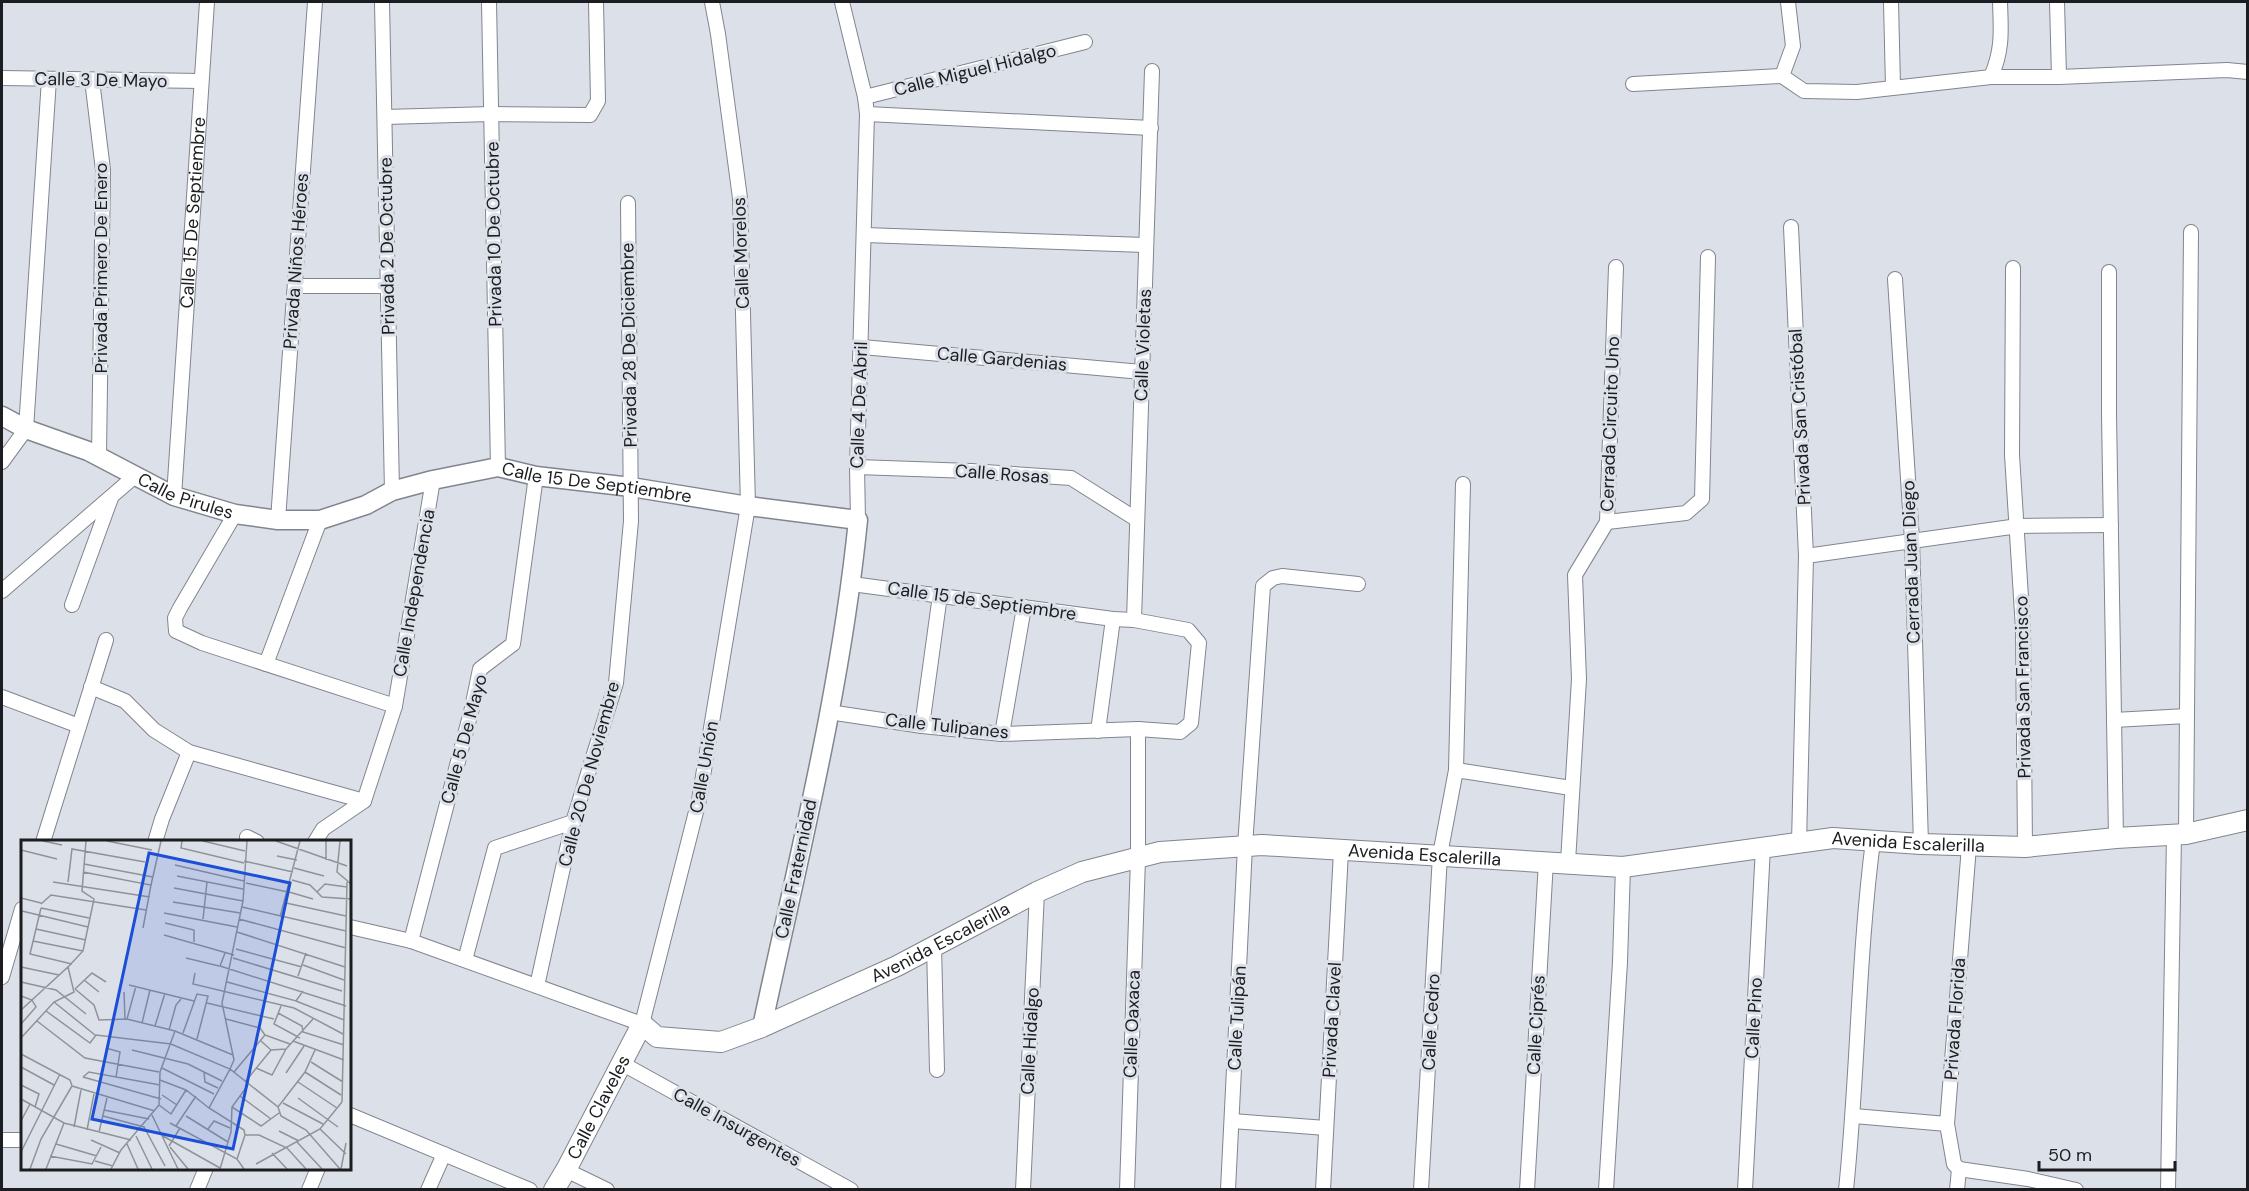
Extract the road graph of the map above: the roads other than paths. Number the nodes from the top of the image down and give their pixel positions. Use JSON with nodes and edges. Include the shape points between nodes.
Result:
{"nodes":[{"id":1,"x":207,"y":2,"type":"edge"},
{"id":2,"x":315,"y":2,"type":"edge"},
{"id":3,"x":382,"y":2,"type":"edge"},
{"id":4,"x":489,"y":2,"type":"edge"},
{"id":5,"x":596,"y":2,"type":"edge"},
{"id":6,"x":712,"y":2,"type":"edge"},
{"id":7,"x":842,"y":2,"type":"edge"},
{"id":8,"x":1788,"y":2,"type":"edge"},
{"id":9,"x":1891,"y":2,"type":"edge"},
{"id":10,"x":2000,"y":2,"type":"edge"},
{"id":11,"x":2057,"y":2,"type":"edge"},
{"id":12,"x":1086,"y":42,"type":"dead end"},
{"id":13,"x":1152,"y":71,"type":"dead end"},
{"id":14,"x":2247,"y":72,"type":"edge"},
{"id":15,"x":1782,"y":76,"type":"junction"},
{"id":16,"x":1990,"y":77,"type":"junction"},
{"id":17,"x":2059,"y":77,"type":"junction"},
{"id":18,"x":2,"y":78,"type":"edge"},
{"id":19,"x":49,"y":79,"type":"junction"},
{"id":20,"x":93,"y":80,"type":"junction"},
{"id":21,"x":201,"y":81,"type":"junction"},
{"id":22,"x":1633,"y":84,"type":"dead end"},
{"id":23,"x":1893,"y":87,"type":"junction"},
{"id":24,"x":866,"y":97,"type":"junction"},
{"id":25,"x":491,"y":114,"type":"junction"},
{"id":26,"x":867,"y":114,"type":"junction"},
{"id":27,"x":385,"y":117,"type":"junction"},
{"id":28,"x":1151,"y":128,"type":"junction"},
{"id":29,"x":628,"y":203,"type":"dead end"},
{"id":30,"x":1791,"y":227,"type":"dead end"},
{"id":31,"x":2191,"y":232,"type":"dead end"},
{"id":32,"x":865,"y":235,"type":"junction"},
{"id":33,"x":1145,"y":245,"type":"junction"},
{"id":34,"x":1708,"y":257,"type":"dead end"},
{"id":35,"x":1616,"y":267,"type":"dead end"},
{"id":36,"x":2013,"y":268,"type":"dead end"},
{"id":37,"x":2109,"y":272,"type":"dead end"},
{"id":38,"x":1895,"y":279,"type":"dead end"},
{"id":39,"x":295,"y":286,"type":"junction"},
{"id":40,"x":388,"y":286,"type":"junction"},
{"id":41,"x":862,"y":347,"type":"junction"},
{"id":42,"x":1142,"y":372,"type":"junction"},
{"id":43,"x":2,"y":416,"type":"edge"},
{"id":44,"x":26,"y":429,"type":"junction"},
{"id":45,"x":99,"y":456,"type":"junction"},
{"id":46,"x":2,"y":462,"type":"edge"},
{"id":47,"x":498,"y":466,"type":"junction"},
{"id":48,"x":857,"y":467,"type":"junction"},
{"id":49,"x":135,"y":476,"type":"junction"},
{"id":50,"x":536,"y":476,"type":"junction"},
{"id":51,"x":433,"y":480,"type":"junction"},
{"id":52,"x":1463,"y":484,"type":"dead end"},
{"id":53,"x":631,"y":487,"type":"junction"},
{"id":54,"x":392,"y":491,"type":"junction"},
{"id":55,"x":112,"y":496,"type":"junction"},
{"id":56,"x":174,"y":496,"type":"junction"},
{"id":57,"x":748,"y":506,"type":"junction"},
{"id":58,"x":235,"y":514,"type":"junction"},
{"id":59,"x":1136,"y":519,"type":"junction"},
{"id":60,"x":278,"y":520,"type":"junction"},
{"id":61,"x":320,"y":520,"type":"junction"},
{"id":62,"x":858,"y":520,"type":"junction"},
{"id":63,"x":1607,"y":522,"type":"junction"},
{"id":64,"x":2111,"y":525,"type":"junction"},
{"id":65,"x":2018,"y":526,"type":"junction"},
{"id":66,"x":1911,"y":540,"type":"junction"},
{"id":67,"x":1806,"y":556,"type":"junction"},
{"id":68,"x":852,"y":584,"type":"junction"},
{"id":69,"x":1358,"y":584,"type":"dead end"},
{"id":70,"x":2,"y":591,"type":"edge"},
{"id":71,"x":940,"y":595,"type":"junction"},
{"id":72,"x":72,"y":605,"type":"dead end"},
{"id":73,"x":1024,"y":607,"type":"junction"},
{"id":74,"x":1113,"y":619,"type":"junction"},
{"id":75,"x":1134,"y":620,"type":"junction"},
{"id":76,"x":106,"y":640,"type":"dead end"},
{"id":77,"x":266,"y":664,"type":"junction"},
{"id":78,"x":91,"y":687,"type":"junction"},
{"id":79,"x":2,"y":696,"type":"edge"},
{"id":80,"x":395,"y":706,"type":"junction"},
{"id":81,"x":829,"y":712,"type":"junction"},
{"id":82,"x":2187,"y":716,"type":"junction"},
{"id":83,"x":2114,"y":720,"type":"junction"},
{"id":84,"x":79,"y":726,"type":"junction"},
{"id":85,"x":922,"y":726,"type":"junction"},
{"id":86,"x":1138,"y":729,"type":"junction"},
{"id":87,"x":1098,"y":731,"type":"junction"},
{"id":88,"x":1002,"y":734,"type":"junction"},
{"id":89,"x":189,"y":752,"type":"junction"},
{"id":90,"x":1456,"y":770,"type":"junction"},
{"id":91,"x":1571,"y":788,"type":"junction"},
{"id":92,"x":364,"y":801,"type":"junction"},
{"id":93,"x":2247,"y":820,"type":"edge"},
{"id":94,"x":573,"y":822,"type":"junction"},
{"id":95,"x":2180,"y":834,"type":"junction"},
{"id":96,"x":2116,"y":838,"type":"junction"},
{"id":97,"x":44,"y":840,"type":"edge"},
{"id":98,"x":156,"y":840,"type":"edge"},
{"id":99,"x":316,"y":840,"type":"edge"},
{"id":100,"x":1873,"y":841,"type":"junction"},
{"id":101,"x":1799,"y":843,"type":"junction"},
{"id":102,"x":1921,"y":844,"type":"junction"},
{"id":103,"x":1245,"y":846,"type":"junction"},
{"id":104,"x":1969,"y":846,"type":"junction"},
{"id":105,"x":2025,"y":847,"type":"junction"},
{"id":106,"x":1763,"y":848,"type":"junction"},
{"id":107,"x":1341,"y":851,"type":"junction"},
{"id":108,"x":1440,"y":855,"type":"junction"},
{"id":109,"x":1138,"y":858,"type":"junction"},
{"id":110,"x":1546,"y":861,"type":"junction"},
{"id":111,"x":1568,"y":862,"type":"junction"},
{"id":112,"x":1623,"y":867,"type":"junction"},
{"id":113,"x":1037,"y":892,"type":"junction"},
{"id":114,"x":21,"y":912,"type":"edge"},
{"id":115,"x":351,"y":927,"type":"edge"},
{"id":116,"x":411,"y":941,"type":"junction"},
{"id":117,"x":934,"y":946,"type":"junction"},
{"id":118,"x":465,"y":960,"type":"junction"},
{"id":119,"x":2,"y":977,"type":"edge"},
{"id":120,"x":537,"y":986,"type":"junction"},
{"id":121,"x":642,"y":1024,"type":"junction"},
{"id":122,"x":762,"y":1027,"type":"junction"},
{"id":123,"x":623,"y":1064,"type":"junction"},
{"id":124,"x":937,"y":1070,"type":"dead end"},
{"id":125,"x":351,"y":1114,"type":"edge"},
{"id":126,"x":1854,"y":1116,"type":"junction"},
{"id":127,"x":1232,"y":1121,"type":"junction"},
{"id":128,"x":1947,"y":1124,"type":"junction"},
{"id":129,"x":1326,"y":1128,"type":"junction"},
{"id":130,"x":2,"y":1140,"type":"edge"},
{"id":131,"x":21,"y":1140,"type":"edge"},
{"id":132,"x":444,"y":1154,"type":"junction"},
{"id":133,"x":1959,"y":1169,"type":"junction"},
{"id":134,"x":205,"y":1170,"type":"edge"},
{"id":135,"x":317,"y":1170,"type":"edge"},
{"id":136,"x":566,"y":1170,"type":"junction"},
{"id":137,"x":197,"y":1190,"type":"edge"},
{"id":138,"x":309,"y":1190,"type":"edge"},
{"id":139,"x":428,"y":1190,"type":"edge"},
{"id":140,"x":530,"y":1190,"type":"edge"},
{"id":141,"x":554,"y":1190,"type":"edge"},
{"id":142,"x":607,"y":1190,"type":"edge"},
{"id":143,"x":851,"y":1190,"type":"edge"},
{"id":144,"x":1023,"y":1190,"type":"edge"},
{"id":145,"x":1126,"y":1190,"type":"edge"},
{"id":146,"x":1228,"y":1190,"type":"edge"},
{"id":147,"x":1323,"y":1190,"type":"edge"},
{"id":148,"x":1421,"y":1190,"type":"edge"},
{"id":149,"x":1527,"y":1190,"type":"edge"},
{"id":150,"x":1606,"y":1190,"type":"edge"},
{"id":151,"x":1745,"y":1190,"type":"edge"},
{"id":152,"x":1846,"y":1190,"type":"edge"},
{"id":153,"x":1956,"y":1190,"type":"edge"},
{"id":154,"x":2076,"y":1190,"type":"edge"},
{"id":155,"x":2168,"y":1190,"type":"edge"}],
"edges":[{"from":1,"to":21,"type":"street","name":"Calle 15 De Septiembre"},
{"from":2,"to":39,"type":"street","name":"Privada Niños Héroes"},
{"from":3,"to":27,"type":"street","name":"Privada 2 De Octubre"},
{"from":4,"to":25,"type":"street","name":"Privada 10 De Octubre"},
{"from":5,"to":25,"type":"street","via":[[598,101],[590,115]]},
{"from":6,"to":57,"type":"street","name":"Calle Morelos","via":[[740,198]]},
{"from":7,"to":24,"type":"street","name":"Calle 4 De Abril"},
{"from":8,"to":15,"type":"street","via":[[1793,46]]},
{"from":9,"to":23,"type":"street"},
{"from":10,"to":16,"type":"street","via":[[1999,58]]},
{"from":11,"to":17,"type":"street"},
{"from":12,"to":24,"type":"street","name":"Calle Miguel Hidalgo"},
{"from":13,"to":28,"type":"street","name":"Calle Violetas"},
{"from":14,"to":17,"type":"street"},
{"from":15,"to":22,"type":"street"},
{"from":15,"to":23,"type":"street","via":[[1804,91],[1857,92]]},
{"from":16,"to":17,"type":"street"},
{"from":16,"to":23,"type":"street"},
{"from":18,"to":19,"type":"street","name":"Calle 3 De Mayo"},
{"from":19,"to":20,"type":"street","name":"Calle 3 De Mayo"},
{"from":19,"to":44,"type":"street"},
{"from":20,"to":21,"type":"street","name":"Calle 3 De Mayo"},
{"from":20,"to":45,"type":"street","name":"Privada Primero De Enero","via":[[103,170]]},
{"from":21,"to":56,"type":"street","name":"Calle 15 De Septiembre"},
{"from":24,"to":26,"type":"street","name":"Calle 4 De Abril"},
{"from":25,"to":27,"type":"street"},
{"from":25,"to":47,"type":"street","name":"Privada 10 De Octubre"},
{"from":26,"to":28,"type":"street"},
{"from":26,"to":32,"type":"street","name":"Calle 4 De Abril"},
{"from":27,"to":40,"type":"street","name":"Privada 2 De Octubre"},
{"from":28,"to":33,"type":"street","name":"Calle Violetas"},
{"from":29,"to":53,"type":"street","name":"Privada 28 De Diciembre"},
{"from":30,"to":67,"type":"street","name":"Privada San Cristóbal"},
{"from":31,"to":82,"type":"street"},
{"from":32,"to":33,"type":"street"},
{"from":32,"to":41,"type":"street","name":"Calle 4 De Abril"},
{"from":33,"to":42,"type":"street","name":"Calle Violetas"},
{"from":34,"to":63,"type":"street","via":[[1702,499],[1686,513]]},
{"from":35,"to":63,"type":"street","name":"Cerrada Circuito Uno"},
{"from":36,"to":65,"type":"street","name":"Privada San Francisco","via":[[2012,455]]},
{"from":37,"to":64,"type":"street"},
{"from":38,"to":66,"type":"street","name":"Cerrada Juan Diego"},
{"from":39,"to":40,"type":"street"},
{"from":39,"to":60,"type":"street","name":"Privada Niños Héroes"},
{"from":40,"to":54,"type":"street","name":"Privada 2 De Octubre"},
{"from":41,"to":42,"type":"street","name":"Calle Gardenias"},
{"from":41,"to":48,"type":"street","name":"Calle 4 De Abril"},
{"from":42,"to":59,"type":"street","name":"Calle Violetas"},
{"from":43,"to":44,"type":"street","name":"Calle Pirules"},
{"from":44,"to":45,"type":"street","name":"Calle Pirules"},
{"from":44,"to":46,"type":"street"},
{"from":45,"to":49,"type":"street","name":"Calle Pirules"},
{"from":47,"to":50,"type":"street","name":"Calle 15 De Septiembre"},
{"from":47,"to":51,"type":"street","name":"Calle 15 De Septiembre"},
{"from":48,"to":59,"type":"street","name":"Calle Rosas","via":[[1071,478]]},
{"from":48,"to":62,"type":"street","name":"Calle 4 De Abril"},
{"from":49,"to":55,"type":"street"},
{"from":49,"to":56,"type":"street","name":"Calle Pirules"},
{"from":50,"to":53,"type":"street","name":"Calle 15 De Septiembre"},
{"from":50,"to":116,"type":"street","name":"Calle 5 De Mayo","via":[[513,644],[480,669]]},
{"from":51,"to":54,"type":"street","name":"Calle 15 De Septiembre"},
{"from":51,"to":80,"type":"street","name":"Calle Independencia"},
{"from":52,"to":90,"type":"street","name":"Calle Cedro"},
{"from":53,"to":57,"type":"street","name":"Calle 15 De Septiembre"},
{"from":53,"to":94,"type":"street","name":"Calle 20 De Noviembre","via":[[616,683]]},
{"from":54,"to":61,"type":"street","name":"Calle 15 De Septiembre","via":[[366,505]]},
{"from":55,"to":70,"type":"street"},
{"from":55,"to":72,"type":"street"},
{"from":56,"to":58,"type":"street","name":"Calle Pirules"},
{"from":57,"to":62,"type":"street","name":"Calle 15 De Septiembre"},
{"from":57,"to":121,"type":"street","name":"Calle Unión","via":[[699,800]]},
{"from":58,"to":60,"type":"street","name":"Calle 15 De Septiembre"},
{"from":58,"to":77,"type":"street","name":"Calle Pirules","via":[[186,596],[176,618],[176,630]]},
{"from":59,"to":75,"type":"street","name":"Calle Violetas"},
{"from":60,"to":61,"type":"street","name":"Calle 15 De Septiembre"},
{"from":61,"to":77,"type":"street"},
{"from":62,"to":68,"type":"street","name":"Calle 4 De Abril"},
{"from":63,"to":91,"type":"street","name":"Cerrada Circuito Uno","via":[[1575,575],[1579,678]]},
{"from":64,"to":65,"type":"street"},
{"from":64,"to":83,"type":"street"},
{"from":65,"to":66,"type":"street"},
{"from":65,"to":105,"type":"street","name":"Privada San Francisco"},
{"from":66,"to":67,"type":"street"},
{"from":66,"to":102,"type":"street","name":"Cerrada Juan Diego"},
{"from":67,"to":101,"type":"street","name":"Privada San Cristóbal"},
{"from":68,"to":71,"type":"street","name":"Calle 15 de Septiembre"},
{"from":68,"to":81,"type":"street","name":"Calle 4 De Abril"},
{"from":69,"to":103,"type":"street","name":"Calle Tulipán","via":[[1282,576],[1263,586]]},
{"from":71,"to":73,"type":"street","name":"Calle 15 de Septiembre"},
{"from":71,"to":85,"type":"street"},
{"from":73,"to":74,"type":"street","name":"Calle 15 de Septiembre"},
{"from":73,"to":88,"type":"street"},
{"from":74,"to":75,"type":"street"},
{"from":74,"to":87,"type":"street"},
{"from":75,"to":86,"type":"street","name":"Calle Tulipanes","via":[[1188,630],[1199,643],[1191,723],[1180,732]]},
{"from":76,"to":78,"type":"street"},
{"from":77,"to":80,"type":"street","name":"Calle Pirules"},
{"from":78,"to":84,"type":"street"},
{"from":78,"to":89,"type":"street","via":[[125,700],[154,730]]},
{"from":79,"to":84,"type":"street"},
{"from":80,"to":92,"type":"street","name":"Calle Independencia"},
{"from":81,"to":85,"type":"street","name":"Calle Tulipanes"},
{"from":81,"to":122,"type":"street","name":"Calle Fraternidad"},
{"from":82,"to":83,"type":"street"},
{"from":82,"to":95,"type":"street"},
{"from":83,"to":96,"type":"street"},
{"from":84,"to":97,"type":"street"},
{"from":85,"to":88,"type":"street","name":"Calle Tulipanes"},
{"from":86,"to":87,"type":"street","name":"Calle Tulipanes"},
{"from":86,"to":109,"type":"street","name":"Calle Oaxaca"},
{"from":87,"to":88,"type":"street","name":"Calle Tulipanes"},
{"from":89,"to":92,"type":"street"},
{"from":89,"to":98,"type":"street"},
{"from":90,"to":91,"type":"street"},
{"from":90,"to":108,"type":"street","name":"Calle Cedro"},
{"from":91,"to":111,"type":"street","name":"Cerrada Circuito Uno"},
{"from":92,"to":99,"type":"street","via":[[323,830]]},
{"from":93,"to":95,"type":"main road","name":"Avenida Escalerilla"},
{"from":94,"to":118,"type":"street","via":[[495,848]]},
{"from":94,"to":120,"type":"street","name":"Calle 20 De Noviembre"},
{"from":95,"to":96,"type":"main road","name":"Avenida Escalerilla"},
{"from":95,"to":155,"type":"street"},
{"from":96,"to":105,"type":"main road","name":"Avenida Escalerilla"},
{"from":100,"to":101,"type":"main road","name":"Avenida Escalerilla","via":[[1833,838]]},
{"from":100,"to":102,"type":"main road","name":"Avenida Escalerilla"},
{"from":100,"to":126,"type":"street","via":[[1865,903]]},
{"from":101,"to":106,"type":"main road","name":"Avenida Escalerilla"},
{"from":102,"to":104,"type":"main road","name":"Avenida Escalerilla"},
{"from":103,"to":107,"type":"main road","name":"Avenida Escalerilla"},
{"from":103,"to":109,"type":"main road","name":"Avenida Escalerilla","via":[[1160,852]]},
{"from":103,"to":127,"type":"street","name":"Calle Tulipán"},
{"from":104,"to":105,"type":"main road","name":"Avenida Escalerilla"},
{"from":104,"to":128,"type":"street","name":"Privada Florida"},
{"from":106,"to":112,"type":"main road","name":"Avenida Escalerilla"},
{"from":106,"to":151,"type":"street","name":"Calle Pino"},
{"from":107,"to":108,"type":"main road","name":"Avenida Escalerilla"},
{"from":107,"to":129,"type":"street","name":"Privada Clavel"},
{"from":108,"to":110,"type":"main road","name":"Avenida Escalerilla"},
{"from":108,"to":148,"type":"street","name":"Calle Cedro"},
{"from":109,"to":113,"type":"main road","name":"Avenida Escalerilla","via":[[1082,872]]},
{"from":109,"to":145,"type":"street","name":"Calle Oaxaca"},
{"from":110,"to":111,"type":"main road","name":"Avenida Escalerilla"},
{"from":110,"to":149,"type":"street","name":"Calle Ciprés"},
{"from":111,"to":112,"type":"main road","name":"Avenida Escalerilla"},
{"from":112,"to":150,"type":"street"},
{"from":113,"to":117,"type":"main road","name":"Avenida Escalerilla"},
{"from":113,"to":144,"type":"street","name":"Calle Hidalgo"},
{"from":114,"to":119,"type":"street"},
{"from":115,"to":116,"type":"street"},
{"from":116,"to":118,"type":"street"},
{"from":117,"to":122,"type":"main road","name":"Avenida Escalerilla"},
{"from":117,"to":124,"type":"street"},
{"from":118,"to":120,"type":"street"},
{"from":120,"to":121,"type":"street"},
{"from":121,"to":122,"type":"main road","name":"Avenida Escalerilla","via":[[657,1037],[721,1042]]},
{"from":121,"to":123,"type":"main road","name":"Calle Claveles"},
{"from":123,"to":136,"type":"main road","name":"Calle Claveles"},
{"from":123,"to":143,"type":"street","name":"Calle Insurgentes"},
{"from":125,"to":132,"type":"street"},
{"from":126,"to":128,"type":"street"},
{"from":126,"to":152,"type":"street"},
{"from":127,"to":129,"type":"street"},
{"from":127,"to":146,"type":"street","name":"Calle Tulipán"},
{"from":128,"to":133,"type":"street","name":"Privada Florida","via":[[1954,1164]]},
{"from":129,"to":147,"type":"street","name":"Privada Clavel"},
{"from":130,"to":131,"type":"street"},
{"from":132,"to":139,"type":"street"},
{"from":132,"to":140,"type":"street"},
{"from":133,"to":153,"type":"street","name":"Privada Florida"},
{"from":133,"to":154,"type":"street"},
{"from":134,"to":137,"type":"street"},
{"from":135,"to":138,"type":"street"},
{"from":136,"to":141,"type":"main road","name":"Calle Claveles"},
{"from":136,"to":142,"type":"street"}]}
